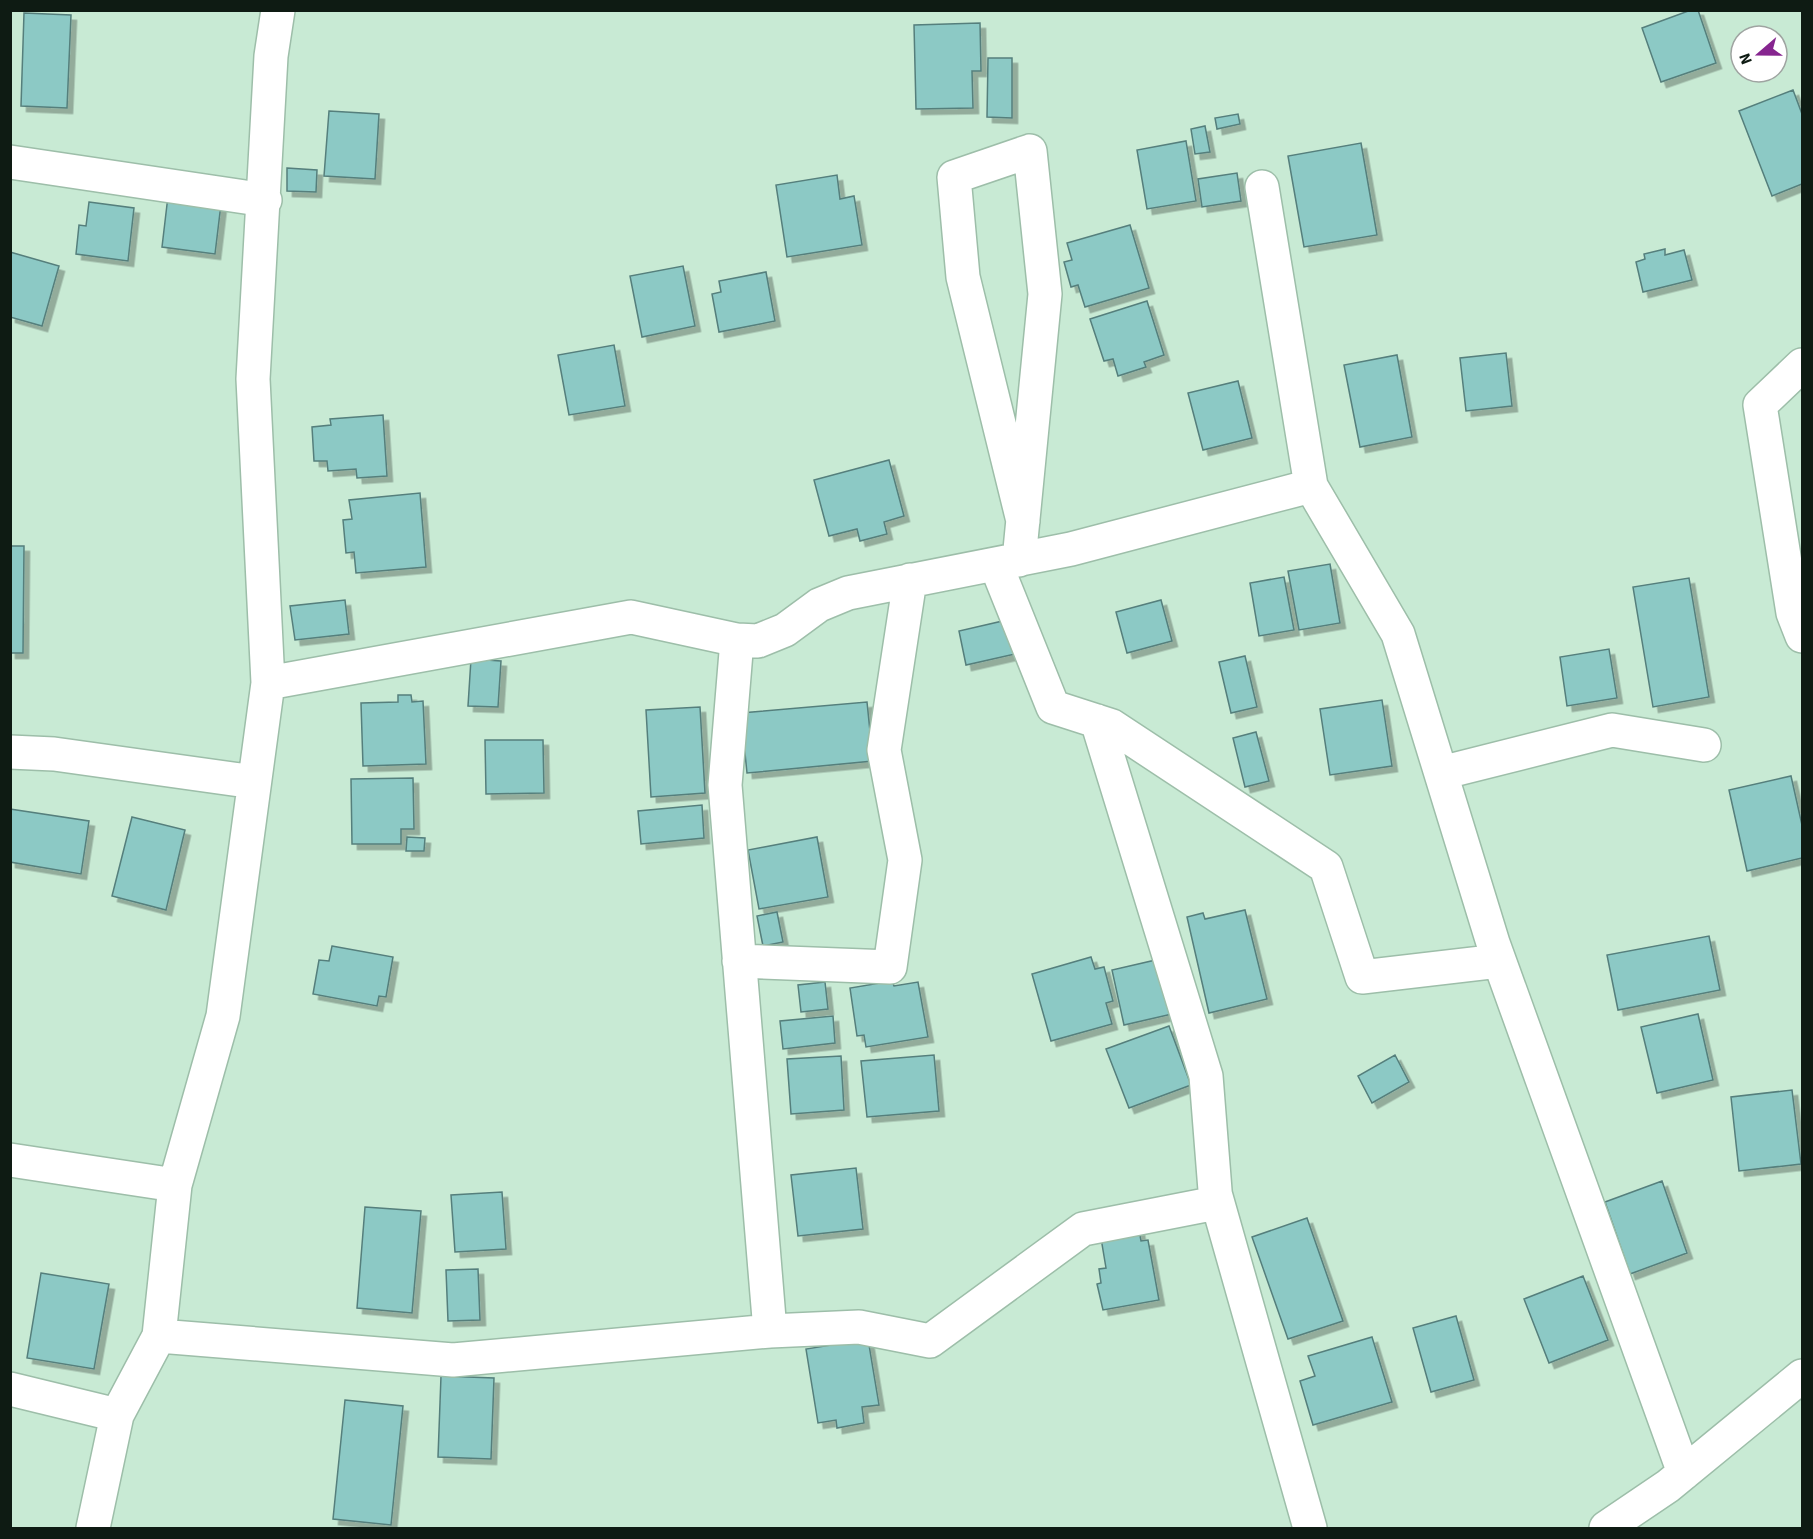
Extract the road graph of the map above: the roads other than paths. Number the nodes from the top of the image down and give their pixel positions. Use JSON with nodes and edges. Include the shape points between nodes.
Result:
{"nodes":[{"id":1,"x":278,"y":10,"type":"edge"},
{"id":2,"x":10,"y":162,"type":"edge"},
{"id":3,"x":1262,"y":187,"type":"dead end"},
{"id":4,"x":265,"y":200,"type":"junction"},
{"id":5,"x":1803,"y":365,"type":"edge"},
{"id":6,"x":1311,"y":486,"type":"junction"},
{"id":7,"x":1023,"y":521,"type":"junction"},
{"id":8,"x":1008,"y":563,"type":"junction"},
{"id":9,"x":910,"y":580,"type":"junction"},
{"id":10,"x":1803,"y":636,"type":"edge"},
{"id":11,"x":737,"y":640,"type":"junction"},
{"id":12,"x":267,"y":683,"type":"junction"},
{"id":13,"x":1097,"y":721,"type":"junction"},
{"id":14,"x":1704,"y":745,"type":"dead end"},
{"id":15,"x":10,"y":752,"type":"edge"},
{"id":16,"x":1441,"y":773,"type":"junction"},
{"id":17,"x":254,"y":782,"type":"junction"},
{"id":18,"x":739,"y":961,"type":"junction"},
{"id":19,"x":1499,"y":961,"type":"junction"},
{"id":20,"x":10,"y":1160,"type":"edge"},
{"id":21,"x":175,"y":1185,"type":"junction"},
{"id":22,"x":1215,"y":1193,"type":"junction"},
{"id":23,"x":770,"y":1330,"type":"junction"},
{"id":24,"x":159,"y":1336,"type":"junction"},
{"id":25,"x":1803,"y":1376,"type":"edge"},
{"id":26,"x":10,"y":1389,"type":"edge"},
{"id":27,"x":117,"y":1415,"type":"junction"},
{"id":28,"x":1684,"y":1473,"type":"junction"},
{"id":29,"x":93,"y":1528,"type":"edge"},
{"id":30,"x":1310,"y":1528,"type":"edge"},
{"id":31,"x":1606,"y":1528,"type":"edge"}],
"edges":[{"from":1,"to":4,"type":"street","via":[[271,56]]},
{"from":2,"to":4,"type":"street"},
{"from":3,"to":6,"type":"street"},
{"from":4,"to":12,"type":"street","via":[[253,378]]},
{"from":5,"to":10,"type":"street","via":[[1760,405],[1793,613]]},
{"from":6,"to":8,"type":"street"},
{"from":6,"to":16,"type":"street","via":[[1398,634]]},
{"from":7,"to":7,"type":"street","via":[[1045,294],[1030,151],[954,177],[963,277]]},
{"from":7,"to":8,"type":"street"},
{"from":8,"to":9,"type":"street"},
{"from":8,"to":13,"type":"street","via":[[1053,707]]},
{"from":9,"to":11,"type":"street","via":[[849,593],[819,605],[785,630],[758,641]]},
{"from":9,"to":18,"type":"street","via":[[884,750],[905,860],[890,967]]},
{"from":11,"to":12,"type":"street","via":[[631,616]]},
{"from":11,"to":18,"type":"street","via":[[725,784]]},
{"from":12,"to":17,"type":"street"},
{"from":13,"to":19,"type":"street","via":[[1112,726],[1326,867],[1362,977]]},
{"from":13,"to":22,"type":"street","via":[[1206,1076]]},
{"from":14,"to":16,"type":"street","via":[[1612,730]]},
{"from":15,"to":17,"type":"street","via":[[54,754]]},
{"from":16,"to":19,"type":"street"},
{"from":17,"to":21,"type":"street","via":[[224,1016]]},
{"from":18,"to":23,"type":"street"},
{"from":19,"to":28,"type":"street"},
{"from":20,"to":21,"type":"street"},
{"from":21,"to":24,"type":"street"},
{"from":22,"to":23,"type":"street","via":[[1216,1203],[1083,1229],[930,1341],[859,1327]]},
{"from":22,"to":30,"type":"street"},
{"from":23,"to":24,"type":"street","via":[[453,1360]]},
{"from":24,"to":27,"type":"street"},
{"from":25,"to":28,"type":"street"},
{"from":26,"to":27,"type":"street"},
{"from":27,"to":29,"type":"street"},
{"from":28,"to":31,"type":"street"}]}
